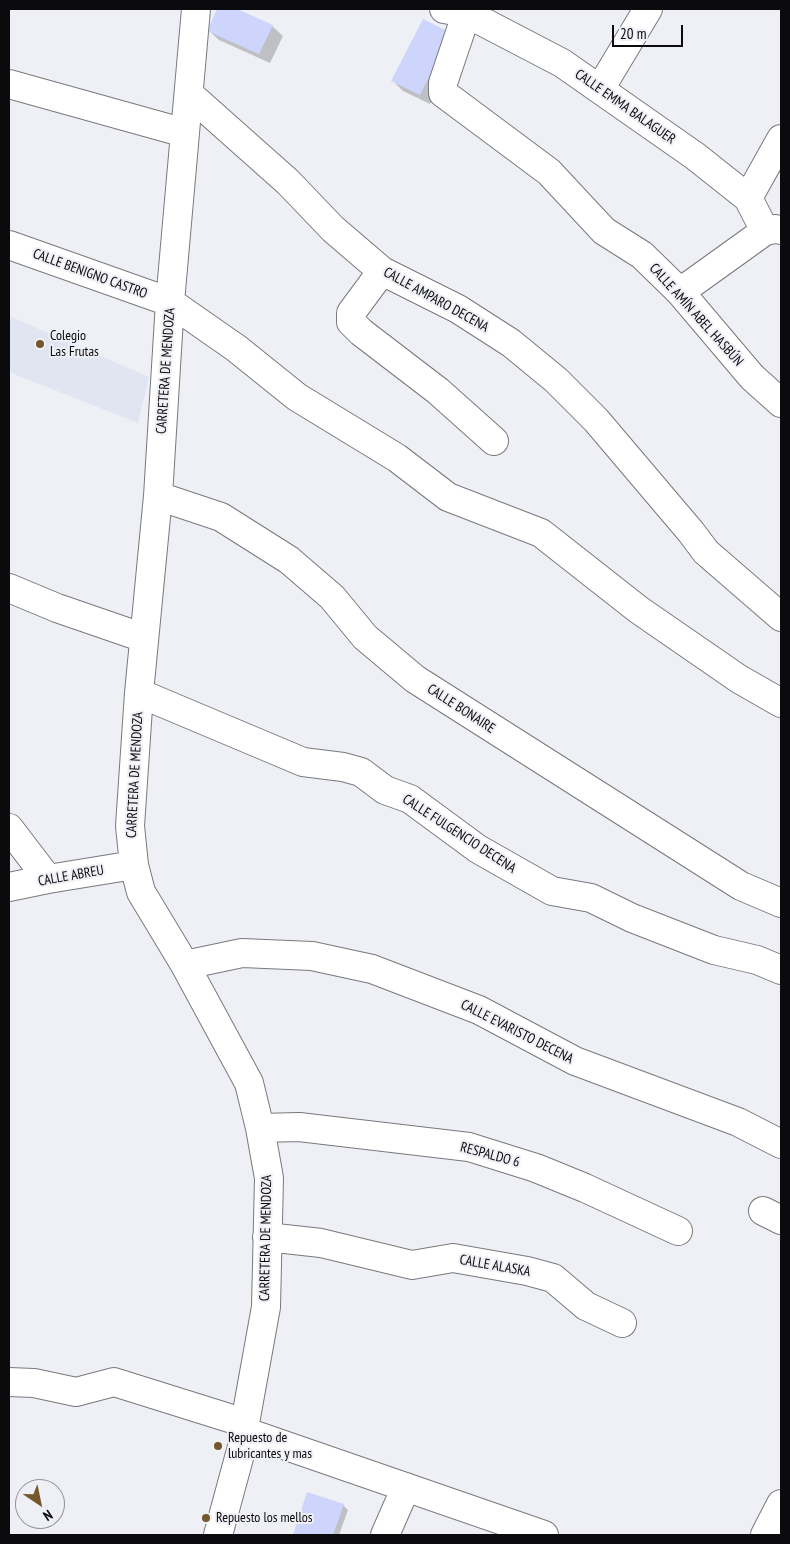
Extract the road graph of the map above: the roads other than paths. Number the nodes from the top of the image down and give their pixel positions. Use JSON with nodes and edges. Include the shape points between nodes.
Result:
{"nodes":[{"id":1,"x":196,"y":9,"type":"edge"},
{"id":2,"x":648,"y":9,"type":"edge"},
{"id":3,"x":460,"y":10,"type":"edge"},
{"id":4,"x":9,"y":84,"type":"edge"},
{"id":5,"x":600,"y":89,"type":"junction"},
{"id":6,"x":189,"y":94,"type":"junction"},
{"id":7,"x":185,"y":133,"type":"junction"},
{"id":8,"x":781,"y":139,"type":"edge"},
{"id":9,"x":748,"y":198,"type":"junction"},
{"id":10,"x":773,"y":230,"type":"edge"},
{"id":11,"x":9,"y":245,"type":"edge"},
{"id":12,"x":382,"y":271,"type":"junction"},
{"id":13,"x":680,"y":292,"type":"junction"},
{"id":14,"x":170,"y":302,"type":"junction"},
{"id":15,"x":781,"y":403,"type":"edge"},
{"id":16,"x":494,"y":441,"type":"dead end"},
{"id":17,"x":158,"y":496,"type":"junction"},
{"id":18,"x":9,"y":588,"type":"edge"},
{"id":19,"x":781,"y":617,"type":"edge"},
{"id":20,"x":144,"y":638,"type":"junction"},
{"id":21,"x":139,"y":693,"type":"junction"},
{"id":22,"x":781,"y":703,"type":"edge"},
{"id":23,"x":9,"y":828,"type":"edge"},
{"id":24,"x":134,"y":866,"type":"junction"},
{"id":25,"x":48,"y":879,"type":"junction"},
{"id":26,"x":9,"y":887,"type":"edge"},
{"id":27,"x":781,"y":903,"type":"edge"},
{"id":28,"x":185,"y":965,"type":"junction"},
{"id":29,"x":781,"y":970,"type":"edge"},
{"id":30,"x":260,"y":1128,"type":"junction"},
{"id":31,"x":781,"y":1144,"type":"edge"},
{"id":32,"x":678,"y":1231,"type":"dead end"},
{"id":33,"x":267,"y":1238,"type":"junction"},
{"id":34,"x":622,"y":1323,"type":"dead end"},
{"id":35,"x":9,"y":1382,"type":"edge"},
{"id":36,"x":246,"y":1427,"type":"junction"},
{"id":37,"x":406,"y":1487,"type":"junction"},
{"id":38,"x":781,"y":1504,"type":"edge"},
{"id":39,"x":218,"y":1535,"type":"edge"},
{"id":40,"x":385,"y":1535,"type":"edge"},
{"id":41,"x":544,"y":1535,"type":"edge"},
{"id":42,"x":764,"y":1535,"type":"edge"}],
"edges":[{"from":1,"to":6,"type":"street","name":"CARRETERA DE MENDOZA"},
{"from":2,"to":5,"type":"street"},
{"from":3,"to":5,"type":"street","name":"CALLE EMMA BALAGUER","via":[[562,63]]},
{"from":3,"to":13,"type":"street","name":"CALLE AMÍN ABEL HASBÚN","via":[[443,93],[549,172],[604,231],[642,255]]},
{"from":4,"to":7,"type":"street"},
{"from":5,"to":9,"type":"street","name":"CALLE EMMA BALAGUER"},
{"from":6,"to":7,"type":"street","name":"CARRETERA DE MENDOZA"},
{"from":6,"to":12,"type":"street","name":"CALLE AMPARO DECENA"},
{"from":7,"to":14,"type":"street","name":"CARRETERA DE MENDOZA"},
{"from":8,"to":9,"type":"street"},
{"from":9,"to":10,"type":"street","name":"CALLE EMMA BALAGUER"},
{"from":10,"to":13,"type":"street"},
{"from":11,"to":14,"type":"street","name":"CALLE BENIGNO CASTRO"},
{"from":12,"to":16,"type":"street","via":[[351,312],[351,322],[438,391]]},
{"from":12,"to":19,"type":"street","name":"CALLE AMPARO DECENA","via":[[458,309],[511,343],[556,380],[596,420],[706,552]]},
{"from":13,"to":15,"type":"street","name":"CALLE AMÍN ABEL HASBÚN","via":[[752,376]]},
{"from":14,"to":17,"type":"street","name":"CARRETERA DE MENDOZA"},
{"from":14,"to":22,"type":"street","name":"CALLE BENIGNO CASTRO","via":[[236,348],[297,397],[397,458],[448,497],[541,533],[639,610],[739,679]]},
{"from":17,"to":20,"type":"street","name":"CARRETERA DE MENDOZA"},
{"from":17,"to":27,"type":"street","name":"CALLE BONAIRE","via":[[221,517],[289,560],[332,597],[365,637],[415,679],[741,886]]},
{"from":18,"to":20,"type":"street"},
{"from":20,"to":21,"type":"street","name":"CARRETERA DE MENDOZA"},
{"from":21,"to":24,"type":"street","name":"CARRETERA DE MENDOZA","via":[[130,826]]},
{"from":21,"to":29,"type":"street","name":"CALLE FULGENCIO DECENA","via":[[303,762],[343,766],[361,772],[385,790],[410,800],[478,849],[552,891],[590,898],[714,950],[757,960]]},
{"from":23,"to":25,"type":"street"},
{"from":24,"to":25,"type":"street","name":"CALLE ABREU"},
{"from":24,"to":28,"type":"street","name":"CARRETERA DE MENDOZA","via":[[141,892]]},
{"from":25,"to":26,"type":"street","name":"CALLE ABREU"},
{"from":28,"to":30,"type":"street","name":"CARRETERA DE MENDOZA","via":[[249,1083]]},
{"from":28,"to":31,"type":"street","name":"CALLE EVARISTO DECENA","via":[[242,953],[312,956],[372,969],[479,1010],[575,1062],[738,1122]]},
{"from":30,"to":32,"type":"street","name":"RESPALDO 6","via":[[299,1127],[469,1147],[536,1168]]},
{"from":30,"to":33,"type":"street","name":"CARRETERA DE MENDOZA","via":[[269,1178]]},
{"from":33,"to":34,"type":"street","name":"CALLE ALASKA","via":[[321,1243],[412,1265],[453,1258],[527,1271],[553,1278],[586,1306]]},
{"from":33,"to":36,"type":"street","name":"CARRETERA DE MENDOZA","via":[[266,1307]]},
{"from":35,"to":36,"type":"street","via":[[34,1383],[76,1392],[114,1382]]},
{"from":36,"to":37,"type":"street"},
{"from":36,"to":39,"type":"street","name":"CARRETERA DE MENDOZA"},
{"from":37,"to":40,"type":"street"},
{"from":37,"to":41,"type":"street"},
{"from":38,"to":42,"type":"street"}]}
